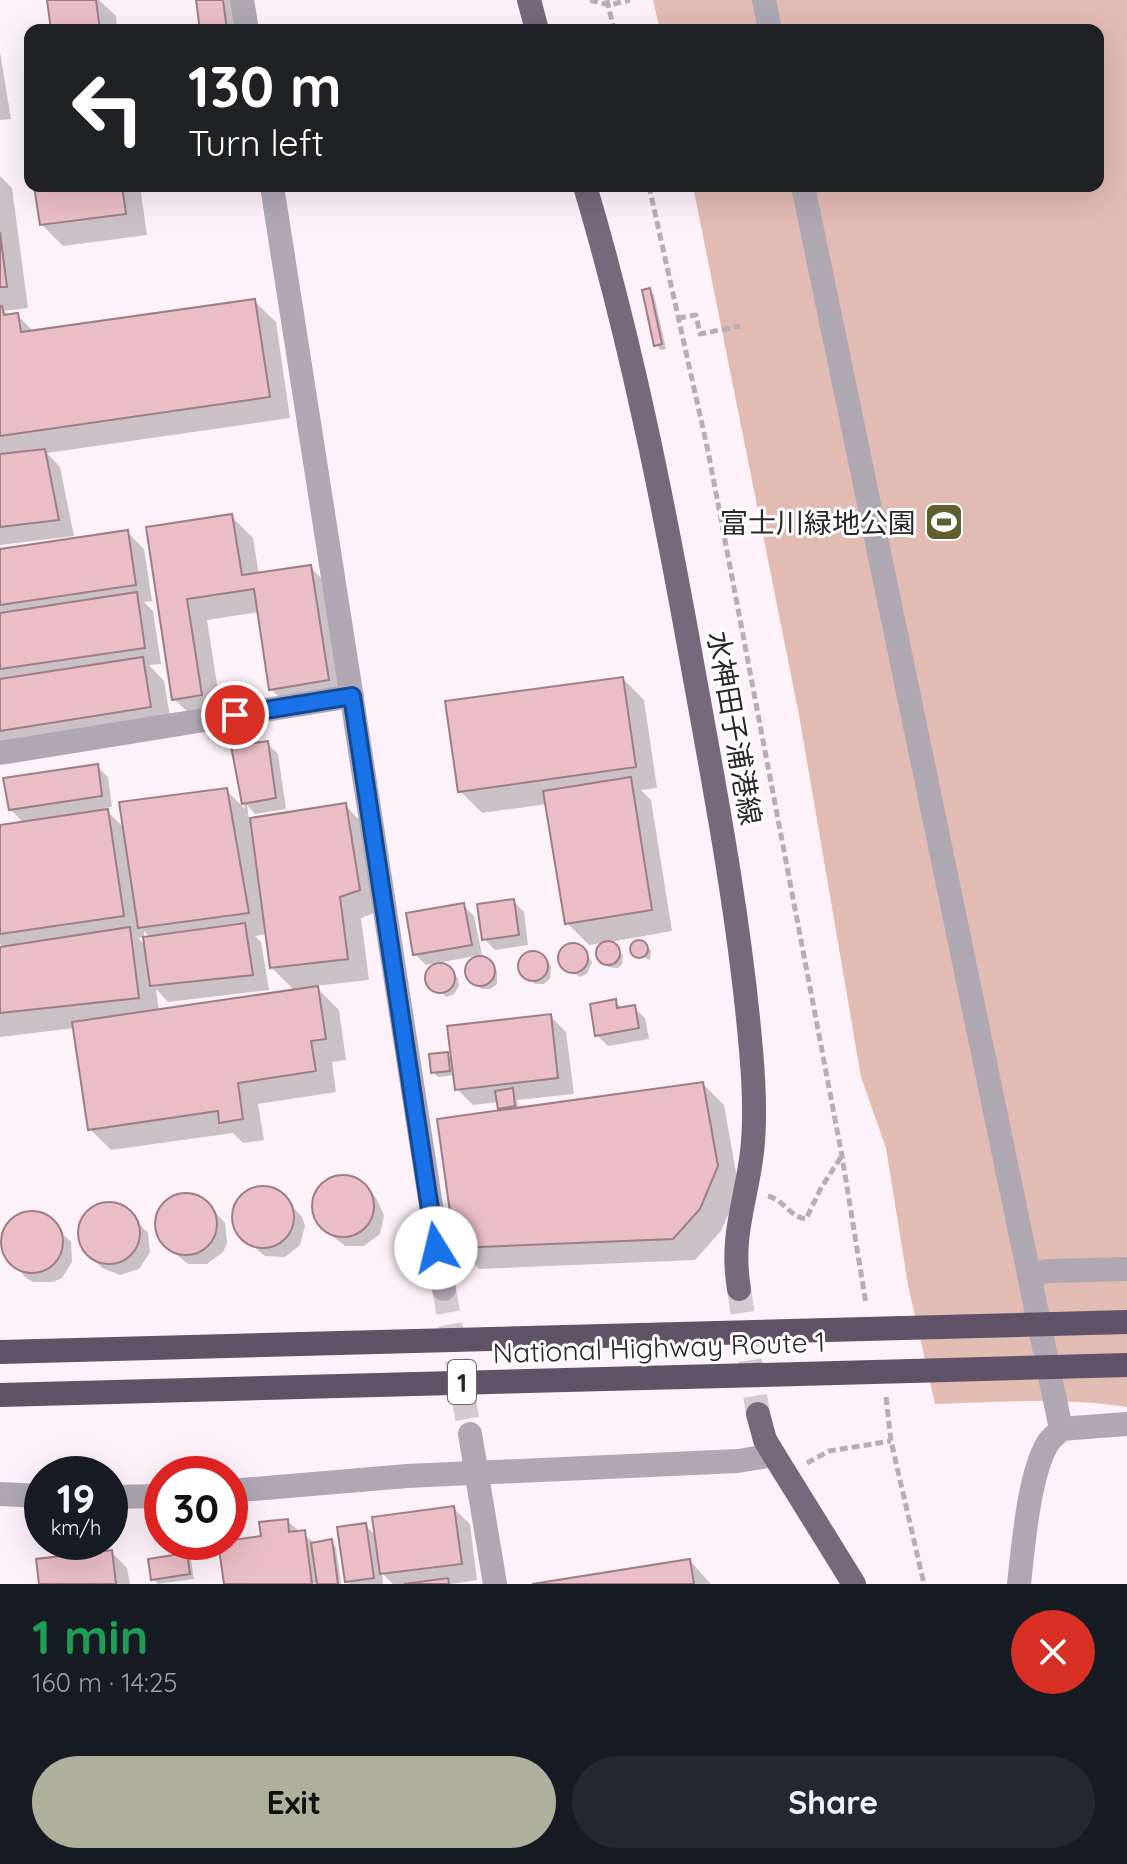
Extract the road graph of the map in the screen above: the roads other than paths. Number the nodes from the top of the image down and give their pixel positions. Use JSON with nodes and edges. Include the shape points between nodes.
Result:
{"nodes":[{"id":1,"x":242,"y":0,"type":"edge"},
{"id":2,"x":529,"y":0,"type":"edge"},
{"id":3,"x":764,"y":0,"type":"edge"},
{"id":4,"x":246,"y":24,"type":"edge"},
{"id":5,"x":535,"y":24,"type":"edge"},
{"id":6,"x":769,"y":24,"type":"edge"},
{"id":7,"x":273,"y":192,"type":"edge"},
{"id":8,"x":587,"y":192,"type":"edge"},
{"id":9,"x":804,"y":192,"type":"edge"},
{"id":10,"x":352,"y":696,"type":"junction"},
{"id":11,"x":0,"y":753,"type":"edge"},
{"id":12,"x":1127,"y":1269,"type":"edge"},
{"id":13,"x":1029,"y":1275,"type":"junction"},
{"id":14,"x":444,"y":1289,"type":"tunnel mouth"},
{"id":15,"x":739,"y":1289,"type":"tunnel mouth"},
{"id":16,"x":1127,"y":1322,"type":"edge"},
{"id":17,"x":4,"y":1352,"type":"edge"},
{"id":18,"x":1127,"y":1365,"type":"edge"},
{"id":19,"x":7,"y":1395,"type":"edge"},
{"id":20,"x":758,"y":1414,"type":"tunnel mouth"},
{"id":21,"x":1127,"y":1424,"type":"edge"},
{"id":22,"x":1061,"y":1429,"type":"junction"},
{"id":23,"x":470,"y":1434,"type":"tunnel mouth"},
{"id":24,"x":774,"y":1455,"type":"junction"},
{"id":25,"x":477,"y":1472,"type":"junction"},
{"id":26,"x":248,"y":1490,"type":"edge"},
{"id":27,"x":0,"y":1494,"type":"edge"},
{"id":28,"x":24,"y":1495,"type":"edge"},
{"id":29,"x":495,"y":1584,"type":"edge"},
{"id":30,"x":854,"y":1584,"type":"edge"},
{"id":31,"x":1019,"y":1584,"type":"edge"}],
"edges":[{"from":1,"to":4,"type":"street"},
{"from":2,"to":5,"type":"main road"},
{"from":3,"to":6,"type":"street"},
{"from":7,"to":10,"type":"street"},
{"from":8,"to":15,"type":"main road","name":"水神田子浦港線","via":[[649,438],[728,857],[744,971],[755,1106],[752,1155],[735,1244]]},
{"from":9,"to":13,"type":"street"},
{"from":10,"to":11,"type":"street"},
{"from":10,"to":14,"type":"street"},
{"from":12,"to":13,"type":"street"},
{"from":13,"to":22,"type":"street"},
{"from":16,"to":17,"type":"highway","name":"National Highway Route 1","number":"1","bridge":true},
{"from":18,"to":19,"type":"highway","name":"National Highway Route 1","number":"1","bridge":true},
{"from":20,"to":24,"type":"main road"},
{"from":21,"to":22,"type":"street"},
{"from":22,"to":31,"type":"street","via":[[1048,1443],[1039,1466]]},
{"from":23,"to":25,"type":"street"},
{"from":24,"to":25,"type":"street"},
{"from":24,"to":30,"type":"main road"},
{"from":25,"to":26,"type":"street"},
{"from":25,"to":29,"type":"street"},
{"from":27,"to":28,"type":"street"}]}
